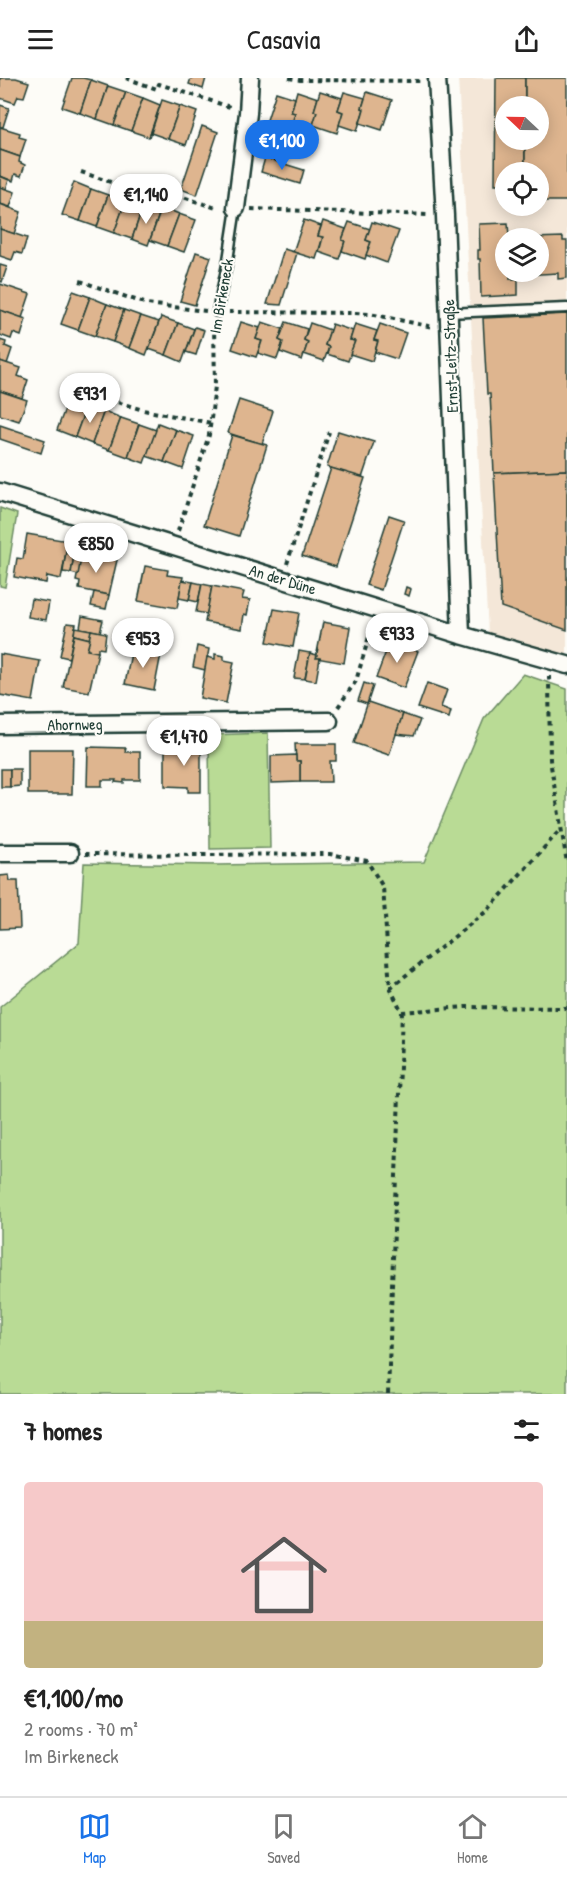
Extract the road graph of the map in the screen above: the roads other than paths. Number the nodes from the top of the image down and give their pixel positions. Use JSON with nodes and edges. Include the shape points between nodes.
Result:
{"nodes":[{"id":1,"x":250,"y":78,"type":"edge"},
{"id":2,"x":437,"y":80,"type":"edge"},
{"id":3,"x":235,"y":211,"type":"joint"},
{"id":4,"x":567,"y":308,"type":"edge"},
{"id":5,"x":217,"y":312,"type":"road end"},
{"id":6,"x":448,"y":321,"type":"junction"},
{"id":7,"x":0,"y":492,"type":"edge"},
{"id":8,"x":461,"y":635,"type":"junction"},
{"id":9,"x":567,"y":665,"type":"edge"},
{"id":10,"x":329,"y":721,"type":"road end"},
{"id":11,"x":0,"y":725,"type":"edge"},
{"id":12,"x":0,"y":853,"type":"edge"},
{"id":13,"x":70,"y":853,"type":"road end"}],
"edges":[{"from":1,"to":3,"type":"street","name":"Im Birkeneck"},
{"from":2,"to":6,"type":"street","name":"Ernst-Leitz-Straße"},
{"from":3,"to":5,"type":"lane","name":"Im Birkeneck"},
{"from":4,"to":6,"type":"lane"},
{"from":6,"to":8,"type":"street","name":"Ernst-Leitz-Straße"},
{"from":7,"to":8,"type":"street","name":"An der Düne"},
{"from":8,"to":9,"type":"street","name":"An der Düne"},
{"from":10,"to":11,"type":"street","name":"Ahornweg"},
{"from":12,"to":13,"type":"street"}]}
